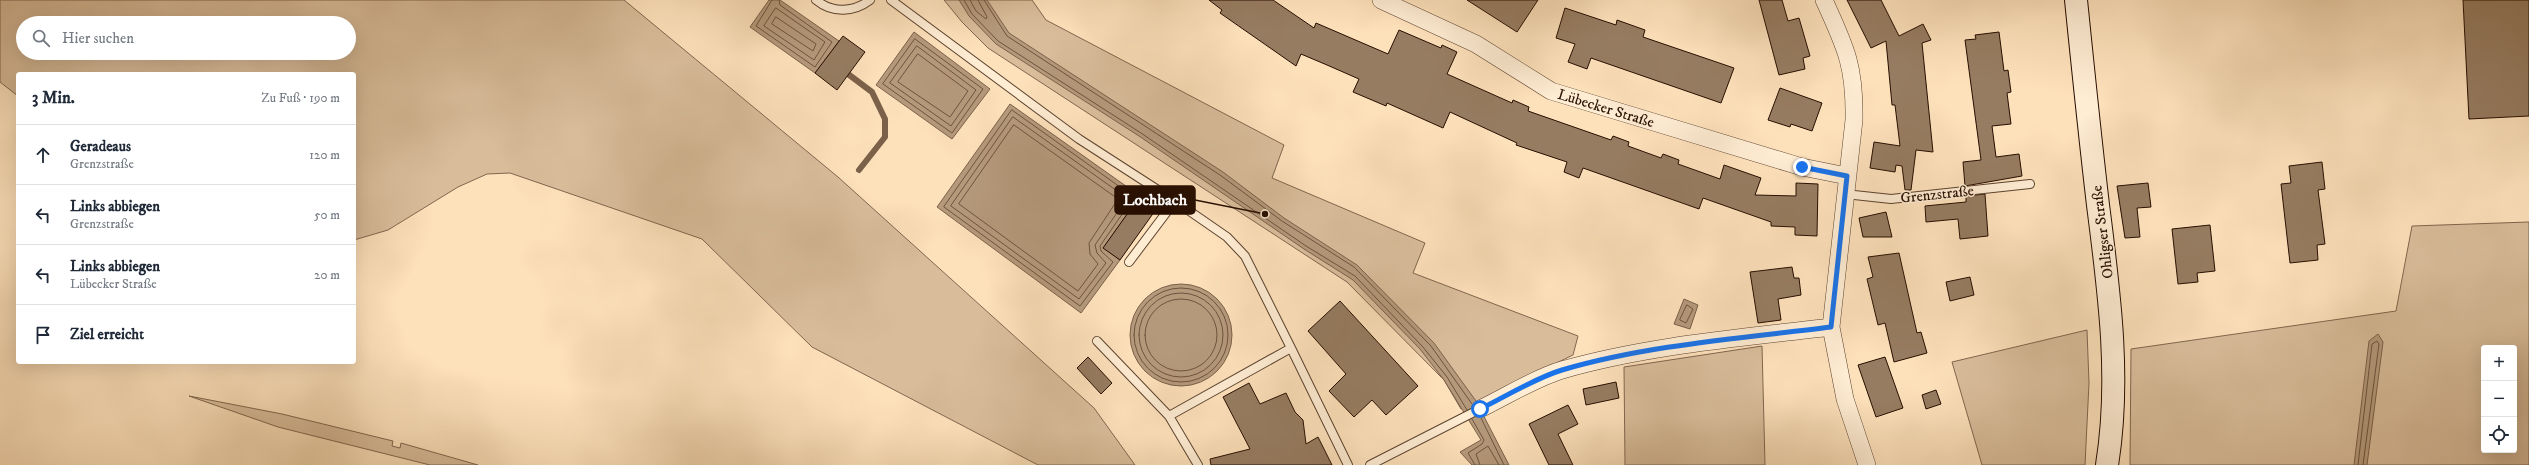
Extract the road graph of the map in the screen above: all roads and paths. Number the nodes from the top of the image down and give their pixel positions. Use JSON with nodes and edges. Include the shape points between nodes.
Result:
{"nodes":[{"id":1,"x":816,"y":0,"type":"edge"},
{"id":2,"x":870,"y":0,"type":"edge"},
{"id":3,"x":891,"y":0,"type":"edge"},
{"id":4,"x":1381,"y":0,"type":"edge"},
{"id":5,"x":1824,"y":0,"type":"edge"},
{"id":6,"x":2076,"y":0,"type":"edge"},
{"id":7,"x":1847,"y":176,"type":"junction"},
{"id":8,"x":2030,"y":184,"type":"dead end"},
{"id":9,"x":1845,"y":194,"type":"junction"},
{"id":10,"x":1175,"y":201,"type":"junction"},
{"id":11,"x":1129,"y":262,"type":"dead end"},
{"id":12,"x":1831,"y":327,"type":"junction"},
{"id":13,"x":1097,"y":341,"type":"dead end"},
{"id":14,"x":1291,"y":348,"type":"junction"},
{"id":15,"x":1473,"y":412,"type":"joint"},
{"id":16,"x":1169,"y":416,"type":"junction"},
{"id":17,"x":1381,"y":463,"type":"edge"},
{"id":18,"x":1198,"y":465,"type":"edge"},
{"id":19,"x":1348,"y":465,"type":"edge"},
{"id":20,"x":1370,"y":465,"type":"edge"},
{"id":21,"x":1867,"y":465,"type":"edge"},
{"id":22,"x":2107,"y":465,"type":"edge"}],
"edges":[{"from":1,"to":2,"type":"lane","via":[[834,9],[846,10],[859,7]]},
{"from":3,"to":10,"type":"lane","via":[[1078,139]]},
{"from":4,"to":7,"type":"street","name":"Lübecker Straße","via":[[1476,44],[1551,91],[1802,167]]},
{"from":5,"to":7,"type":"street","via":[[1846,48],[1853,74],[1854,120]]},
{"from":6,"to":22,"type":"main road","name":"Ohligser Straße","via":[[2088,123],[2110,298],[2113,424]]},
{"from":7,"to":9,"type":"street"},
{"from":8,"to":9,"type":"lane","name":"Grenzstraße","via":[[1891,200]]},
{"from":9,"to":12,"type":"street"},
{"from":10,"to":11,"type":"lane"},
{"from":10,"to":14,"type":"lane","via":[[1227,237],[1241,251]]},
{"from":12,"to":15,"type":"street","via":[[1676,347],[1606,359],[1561,370]]},
{"from":12,"to":21,"type":"street","via":[[1845,399]]},
{"from":13,"to":16,"type":"lane"},
{"from":14,"to":16,"type":"lane"},
{"from":14,"to":19,"type":"lane"},
{"from":15,"to":17,"type":"lane"},
{"from":16,"to":18,"type":"lane"},
{"from":17,"to":20,"type":"lane"}]}
